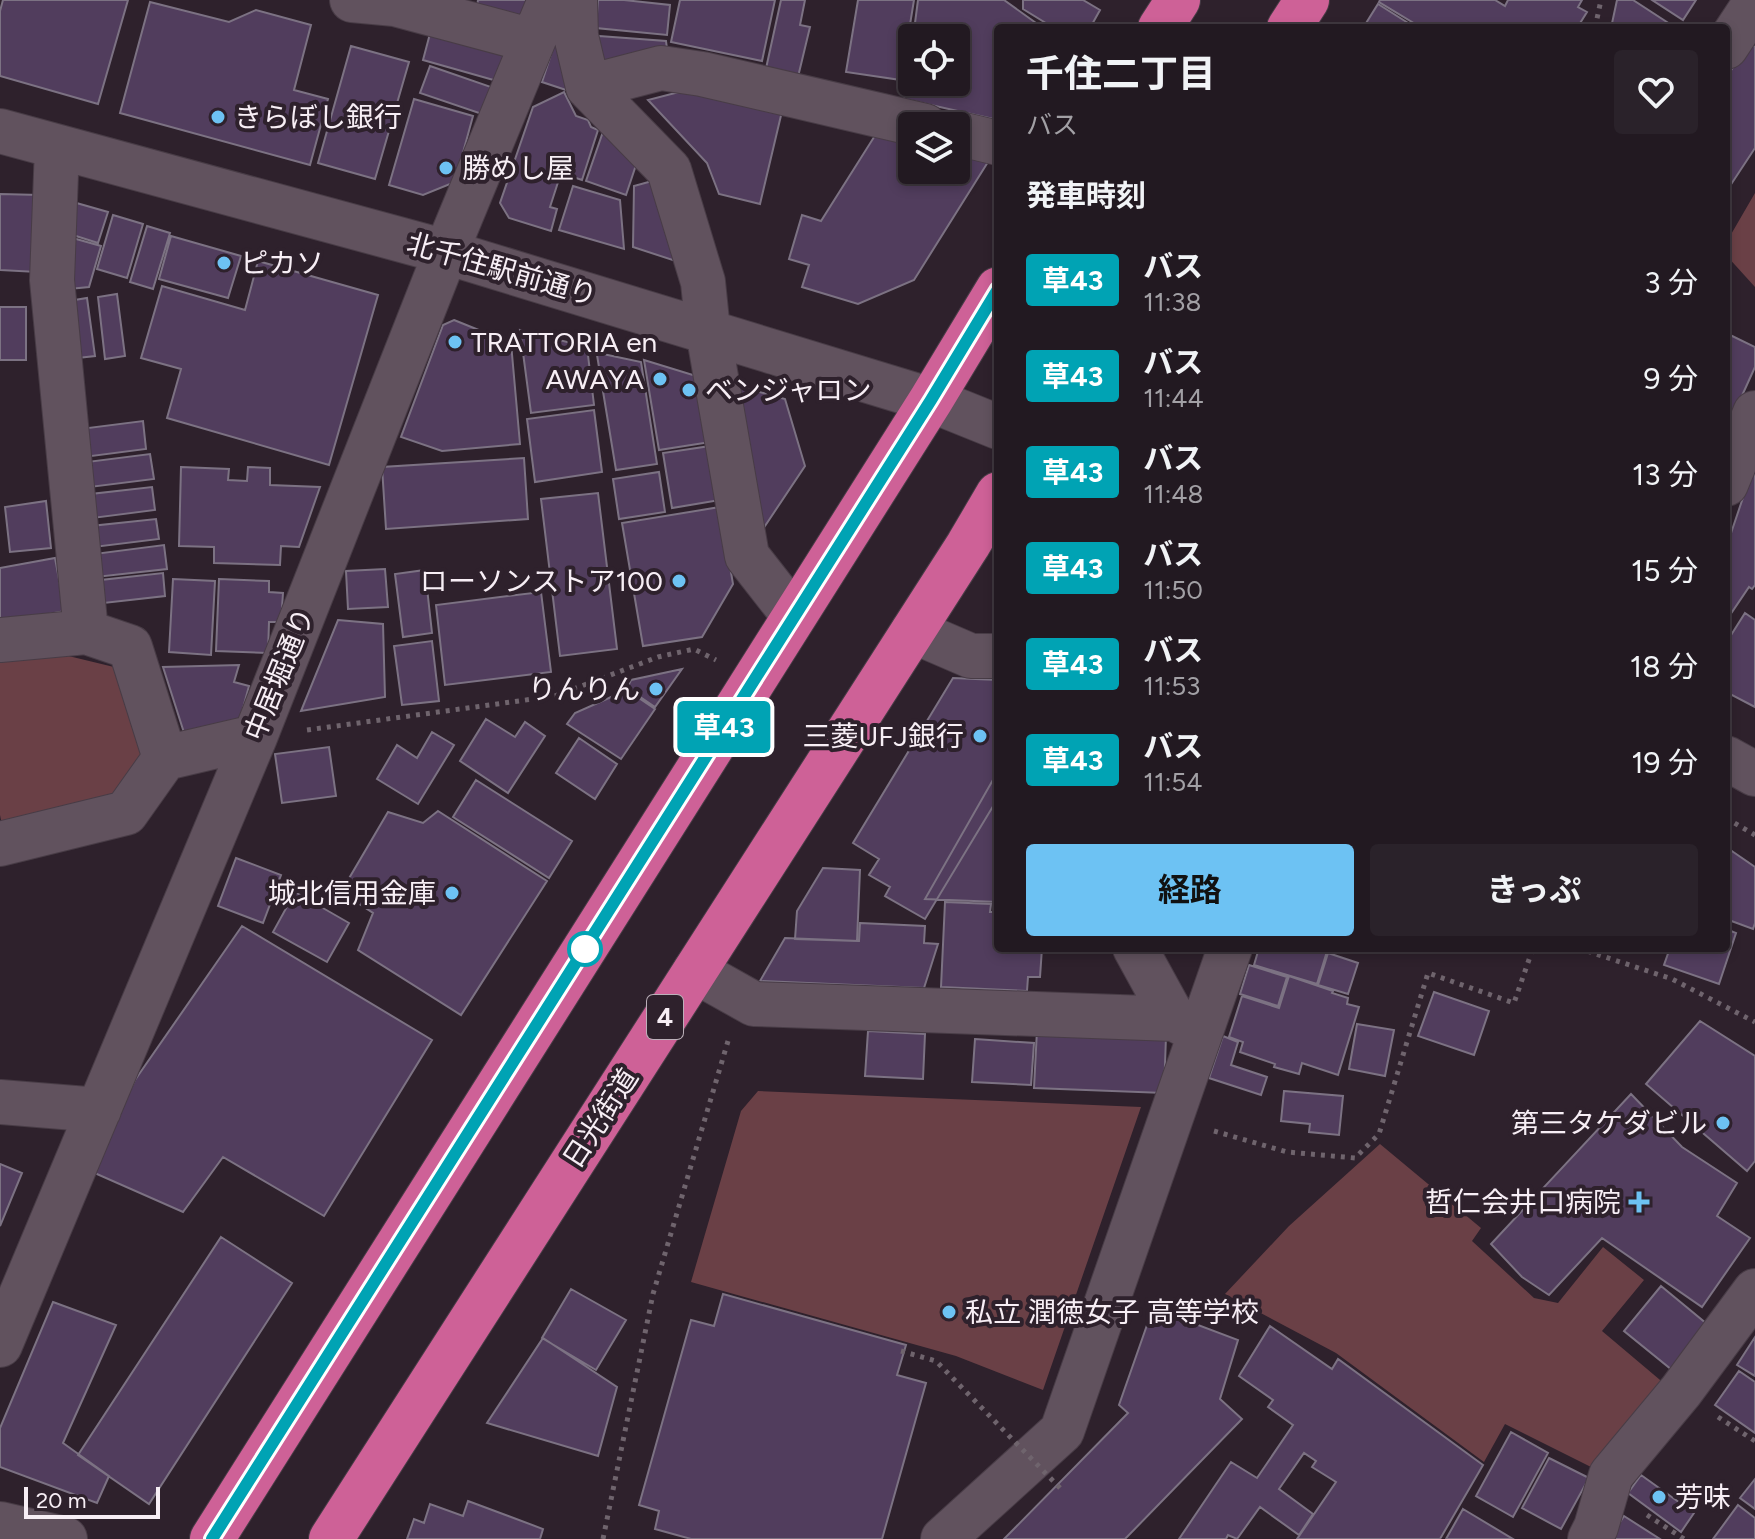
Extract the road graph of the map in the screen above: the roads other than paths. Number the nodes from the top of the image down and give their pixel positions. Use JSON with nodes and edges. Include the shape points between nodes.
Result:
{"nodes":[{"id":1,"x":352,"y":0,"type":"edge"},
{"id":2,"x":550,"y":0,"type":"edge"},
{"id":3,"x":575,"y":0,"type":"edge"},
{"id":4,"x":1178,"y":0,"type":"edge"},
{"id":5,"x":1307,"y":0,"type":"edge"},
{"id":6,"x":1755,"y":3,"type":"edge"},
{"id":7,"x":1163,"y":24,"type":"edge"},
{"id":8,"x":1292,"y":24,"type":"edge"},
{"id":9,"x":533,"y":41,"type":"junction"},
{"id":10,"x":1730,"y":41,"type":"edge"},
{"id":11,"x":588,"y":87,"type":"junction"},
{"id":12,"x":898,"y":120,"type":"edge"},
{"id":13,"x":0,"y":131,"type":"edge"},
{"id":14,"x":970,"y":136,"type":"edge"},
{"id":15,"x":994,"y":142,"type":"edge"},
{"id":16,"x":57,"y":147,"type":"junction"},
{"id":17,"x":446,"y":252,"type":"junction"},
{"id":18,"x":994,"y":296,"type":"edge"},
{"id":19,"x":708,"y":331,"type":"junction"},
{"id":20,"x":931,"y":400,"type":"junction"},
{"id":21,"x":1755,"y":413,"type":"edge"},
{"id":22,"x":994,"y":425,"type":"edge"},
{"id":23,"x":1730,"y":474,"type":"edge"},
{"id":24,"x":994,"y":500,"type":"edge"},
{"id":25,"x":794,"y":616,"type":"junction"},
{"id":26,"x":913,"y":631,"type":"junction"},
{"id":27,"x":86,"y":632,"type":"junction"},
{"id":28,"x":0,"y":640,"type":"edge"},
{"id":29,"x":994,"y":656,"type":"edge"},
{"id":30,"x":255,"y":737,"type":"junction"},
{"id":31,"x":165,"y":758,"type":"junction"},
{"id":32,"x":1730,"y":760,"type":"edge"},
{"id":33,"x":1755,"y":774,"type":"edge"},
{"id":34,"x":0,"y":844,"type":"edge"},
{"id":35,"x":1138,"y":952,"type":"edge"},
{"id":36,"x":1228,"y":952,"type":"edge"},
{"id":37,"x":695,"y":971,"type":"junction"},
{"id":38,"x":1187,"y":1026,"type":"junction"},
{"id":39,"x":0,"y":1102,"type":"edge"},
{"id":40,"x":99,"y":1110,"type":"junction"},
{"id":41,"x":1755,"y":1291,"type":"edge"},
{"id":42,"x":0,"y":1345,"type":"edge"},
{"id":43,"x":0,"y":1524,"type":"edge"},
{"id":44,"x":65,"y":1539,"type":"edge"},
{"id":45,"x":212,"y":1539,"type":"edge"},
{"id":46,"x":331,"y":1539,"type":"edge"},
{"id":47,"x":943,"y":1539,"type":"edge"},
{"id":48,"x":1590,"y":1539,"type":"edge"}],
"edges":[{"from":1,"to":9,"type":"street","via":[[395,4]]},
{"from":2,"to":9,"type":"street","name":"中居堀通り"},
{"from":3,"to":11,"type":"street","via":[[576,36]]},
{"from":4,"to":7,"type":"highway"},
{"from":5,"to":8,"type":"highway"},
{"from":6,"to":10,"type":"street"},
{"from":9,"to":17,"type":"street","name":"中居堀通り"},
{"from":11,"to":12,"type":"street","via":[[661,68]]},
{"from":11,"to":19,"type":"street","via":[[669,170],[703,282]]},
{"from":13,"to":16,"type":"street","name":"北千住駅前通り"},
{"from":14,"to":15,"type":"street"},
{"from":16,"to":17,"type":"street","name":"北千住駅前通り"},
{"from":16,"to":27,"type":"street","via":[[52,280]]},
{"from":17,"to":19,"type":"street","name":"北千住駅前通り"},
{"from":17,"to":30,"type":"street","name":"中居堀通り"},
{"from":18,"to":20,"type":"highway"},
{"from":19,"to":20,"type":"street","name":"北千住駅前通り"},
{"from":19,"to":25,"type":"street","via":[[747,556]]},
{"from":20,"to":22,"type":"street","name":"北千住駅前通り"},
{"from":20,"to":25,"type":"highway"},
{"from":21,"to":23,"type":"street"},
{"from":24,"to":26,"type":"highway","name":"日光街道","number":"4"},
{"from":25,"to":45,"type":"highway"},
{"from":26,"to":29,"type":"street","via":[[971,656]]},
{"from":26,"to":37,"type":"highway","name":"日光街道","number":"4"},
{"from":27,"to":28,"type":"street"},
{"from":27,"to":31,"type":"street","via":[[130,647]]},
{"from":30,"to":31,"type":"street"},
{"from":30,"to":40,"type":"street","name":"中居堀通り"},
{"from":31,"to":34,"type":"street","via":[[126,813]]},
{"from":32,"to":33,"type":"street"},
{"from":35,"to":38,"type":"street"},
{"from":36,"to":38,"type":"street"},
{"from":37,"to":38,"type":"street","via":[[754,1004]]},
{"from":37,"to":46,"type":"highway","name":"日光街道","number":"4"},
{"from":38,"to":47,"type":"street","via":[[1170,1119],[1062,1431]]},
{"from":39,"to":40,"type":"street"},
{"from":40,"to":42,"type":"street","name":"中居堀通り"},
{"from":41,"to":48,"type":"street","via":[[1611,1475]]},
{"from":43,"to":44,"type":"street"}]}
